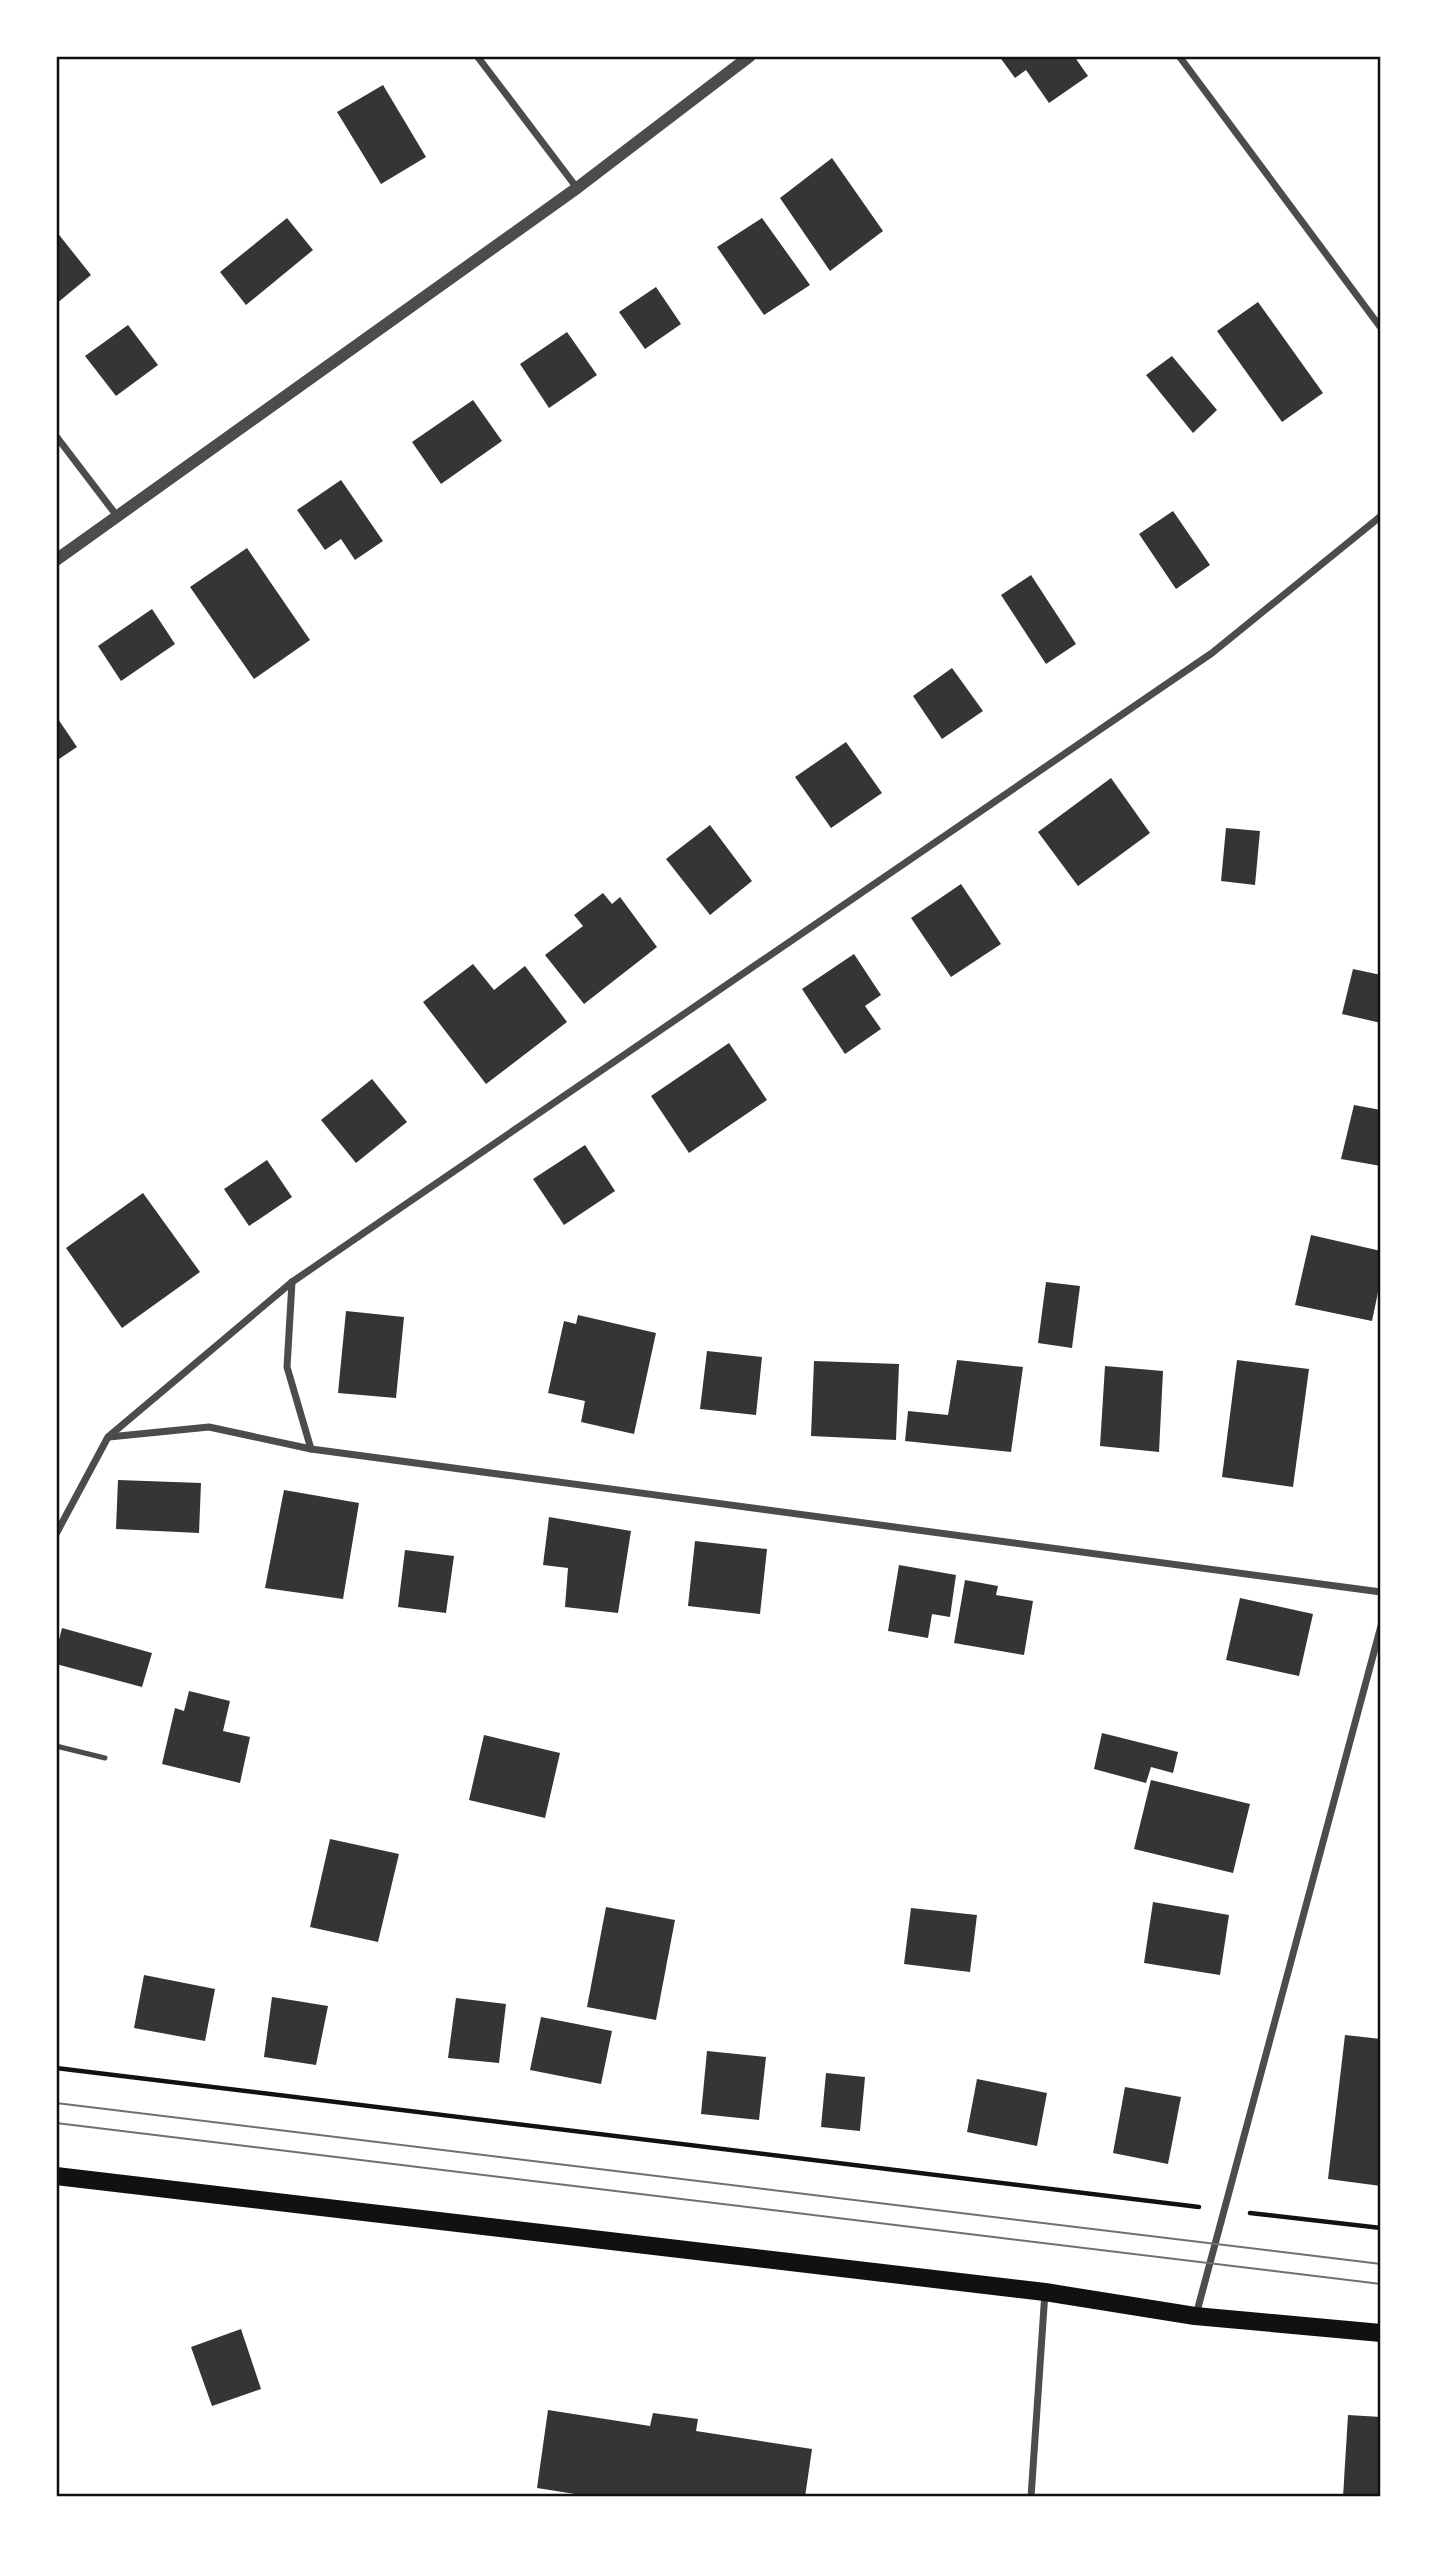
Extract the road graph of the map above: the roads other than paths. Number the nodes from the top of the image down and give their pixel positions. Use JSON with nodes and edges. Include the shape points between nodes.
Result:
{"nodes":[{"id":1,"x":477,"y":56,"type":"edge"},
{"id":2,"x":750,"y":56,"type":"edge"},
{"id":3,"x":1178,"y":56,"type":"edge"},
{"id":4,"x":577,"y":188,"type":"junction"},
{"id":5,"x":1381,"y":328,"type":"edge"},
{"id":6,"x":56,"y":436,"type":"edge"},
{"id":7,"x":117,"y":516,"type":"junction"},
{"id":8,"x":1381,"y":516,"type":"edge"},
{"id":9,"x":56,"y":559,"type":"edge"},
{"id":10,"x":292,"y":1282,"type":"junction"},
{"id":11,"x":108,"y":1437,"type":"junction"},
{"id":12,"x":311,"y":1449,"type":"junction"},
{"id":13,"x":56,"y":1534,"type":"edge"},
{"id":14,"x":1381,"y":1592,"type":"edge"},
{"id":15,"x":1381,"y":1626,"type":"edge"},
{"id":16,"x":56,"y":1746,"type":"edge"},
{"id":17,"x":105,"y":1758,"type":"dead end"},
{"id":18,"x":56,"y":2176,"type":"edge"},
{"id":19,"x":1045,"y":2292,"type":"junction"},
{"id":20,"x":1195,"y":2316,"type":"junction"},
{"id":21,"x":1381,"y":2333,"type":"edge"},
{"id":22,"x":1031,"y":2497,"type":"edge"}],
"edges":[{"from":1,"to":4,"type":"street"},
{"from":2,"to":4,"type":"street"},
{"from":3,"to":5,"type":"street"},
{"from":4,"to":7,"type":"street"},
{"from":6,"to":7,"type":"street"},
{"from":7,"to":9,"type":"street"},
{"from":8,"to":10,"type":"street","via":[[1212,653]]},
{"from":10,"to":11,"type":"street"},
{"from":10,"to":12,"type":"street","via":[[287,1367]]},
{"from":11,"to":12,"type":"street","via":[[209,1427]]},
{"from":11,"to":13,"type":"street"},
{"from":12,"to":14,"type":"street"},
{"from":15,"to":20,"type":"street"},
{"from":16,"to":17,"type":"lane"},
{"from":18,"to":19,"type":"main road"},
{"from":19,"to":20,"type":"main road"},
{"from":19,"to":22,"type":"street"},
{"from":20,"to":21,"type":"main road"}]}
